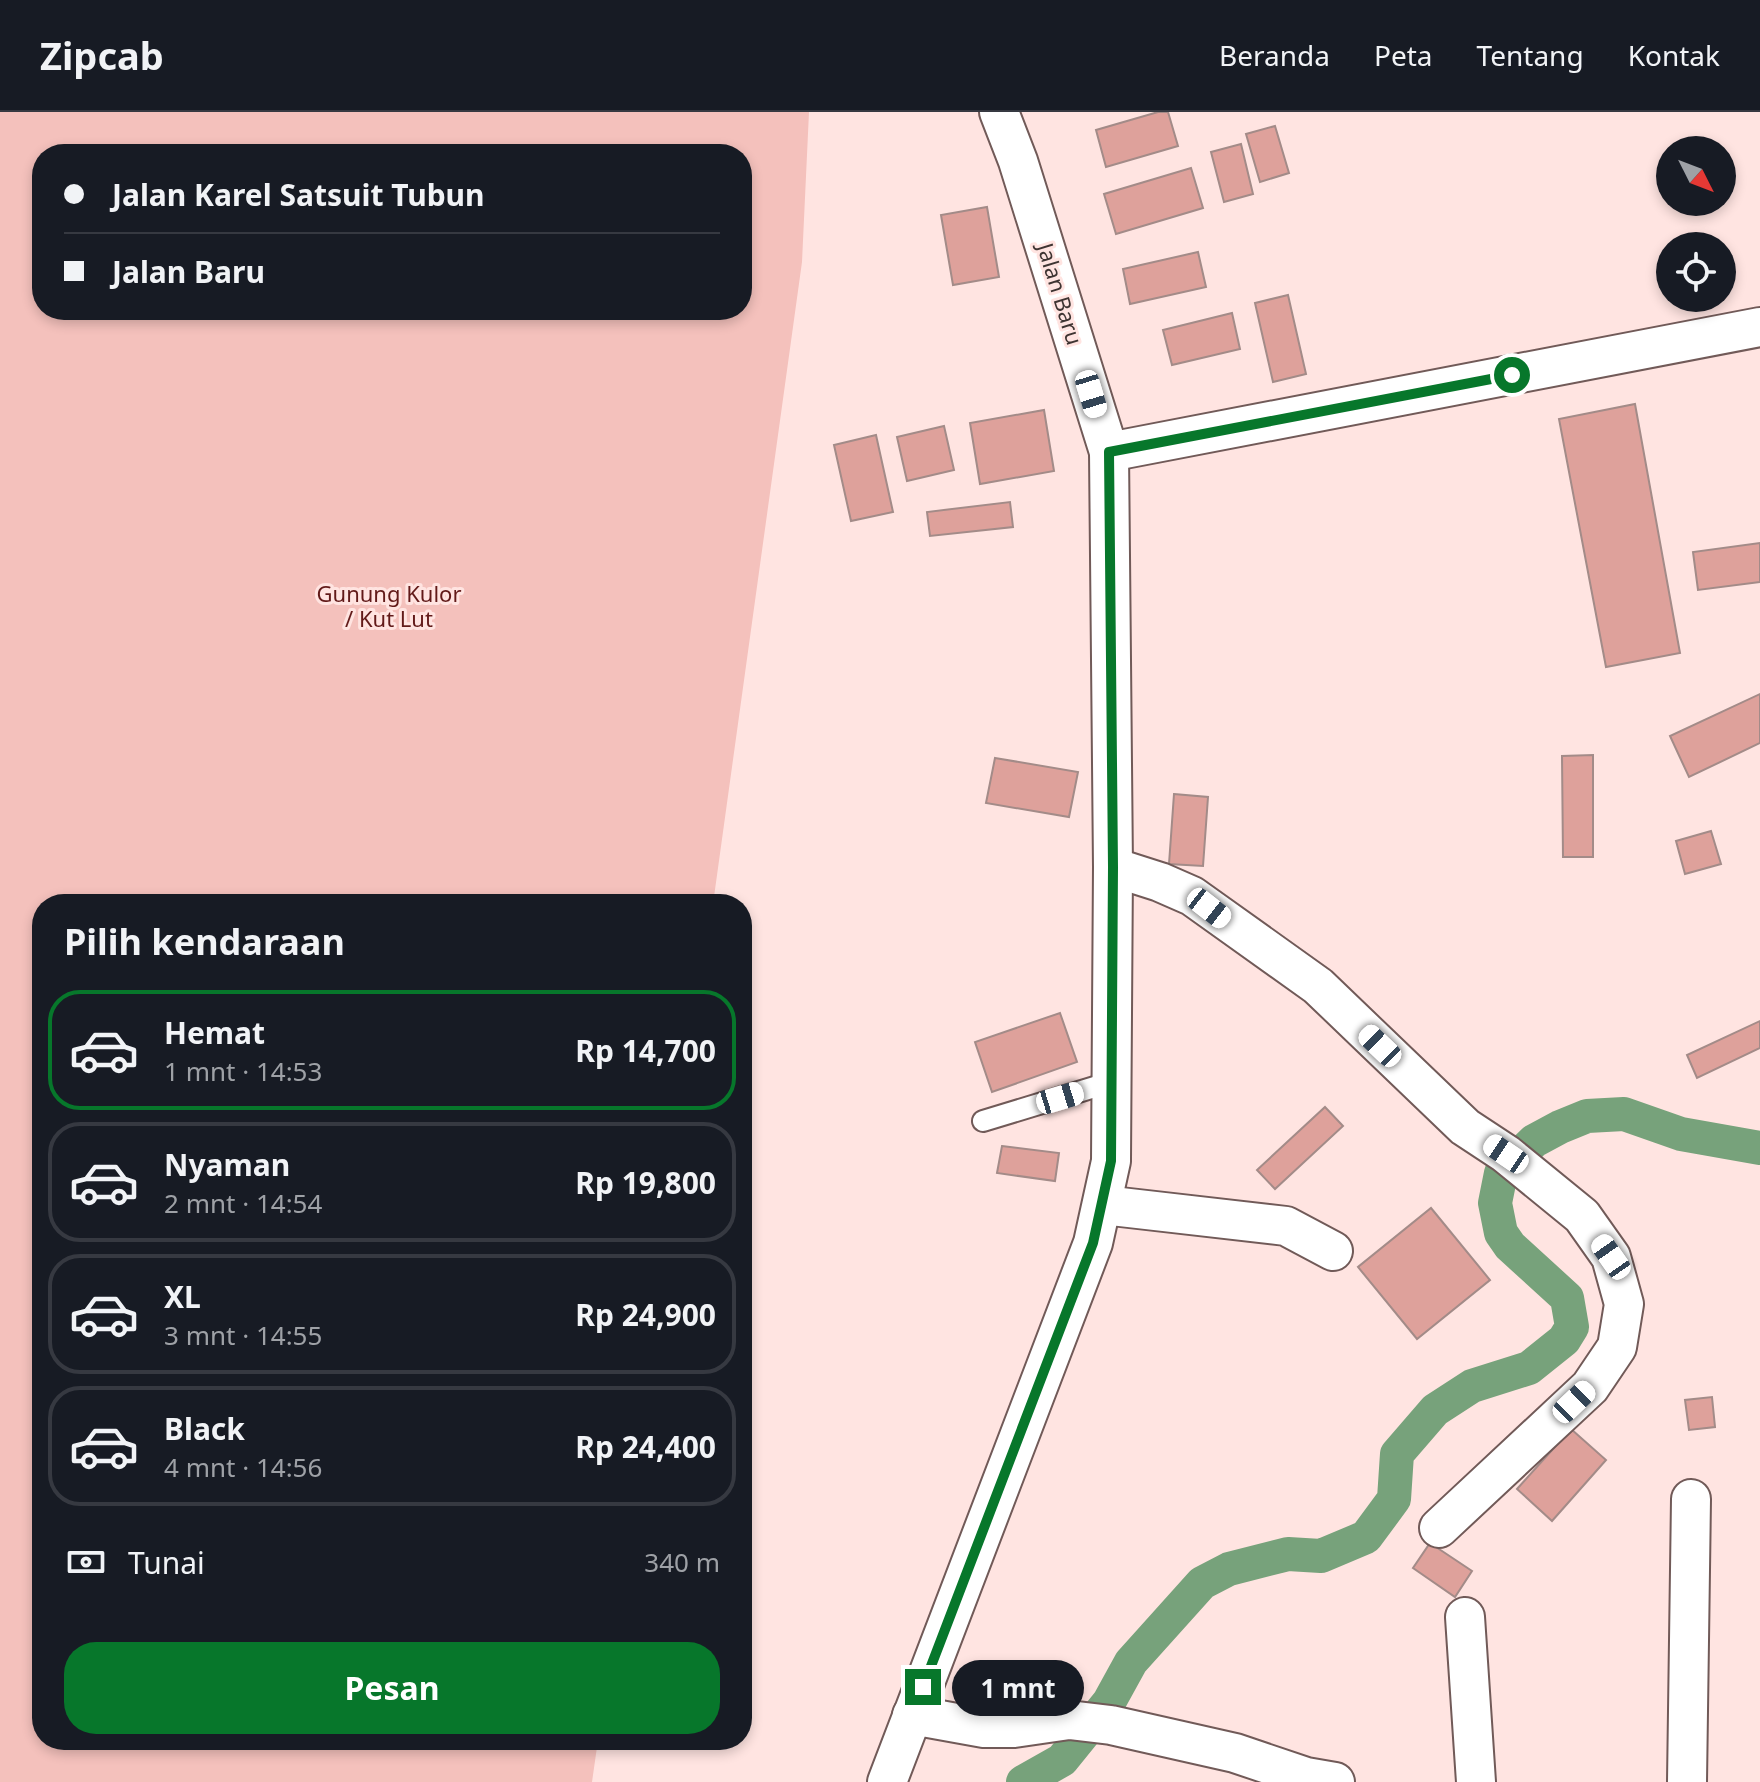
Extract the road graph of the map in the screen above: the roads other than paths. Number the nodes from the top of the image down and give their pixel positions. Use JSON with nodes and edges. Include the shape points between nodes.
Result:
{"nodes":[{"id":1,"x":999,"y":112,"type":"edge"},
{"id":2,"x":1760,"y":327,"type":"edge"},
{"id":3,"x":1109,"y":452,"type":"junction"},
{"id":4,"x":1113,"y":867,"type":"junction"},
{"id":5,"x":1111,"y":1082,"type":"junction"},
{"id":6,"x":983,"y":1121,"type":"dead end"},
{"id":7,"x":1103,"y":1205,"type":"junction"},
{"id":8,"x":1333,"y":1251,"type":"dead end"},
{"id":9,"x":1691,"y":1499,"type":"dead end"},
{"id":10,"x":1439,"y":1528,"type":"dead end"},
{"id":11,"x":1465,"y":1617,"type":"dead end"},
{"id":12,"x":912,"y":1715,"type":"junction"},
{"id":13,"x":887,"y":1782,"type":"edge"},
{"id":14,"x":1335,"y":1782,"type":"edge"},
{"id":15,"x":1476,"y":1782,"type":"edge"},
{"id":16,"x":1687,"y":1782,"type":"edge"}],
"edges":[{"from":1,"to":3,"type":"street","name":"Jalan Baru"},
{"from":2,"to":3,"type":"street"},
{"from":3,"to":4,"type":"street","name":"Jalan Baru"},
{"from":4,"to":5,"type":"street","name":"Jalan Baru"},
{"from":4,"to":10,"type":"street","via":[[1192,896],[1318,986],[1465,1127],[1582,1216],[1611,1257],[1624,1304],[1617,1347],[1590,1387]]},
{"from":5,"to":6,"type":"lane"},
{"from":5,"to":7,"type":"street","name":"Jalan Baru","via":[[1111,1161]]},
{"from":7,"to":8,"type":"street","via":[[1286,1226]]},
{"from":7,"to":12,"type":"street","name":"Jalan Baru"},
{"from":9,"to":16,"type":"street"},
{"from":11,"to":15,"type":"street"},
{"from":12,"to":13,"type":"street","name":"Jalan Baru"},
{"from":12,"to":14,"type":"street","via":[[984,1728],[1069,1720],[1111,1725]]}]}
